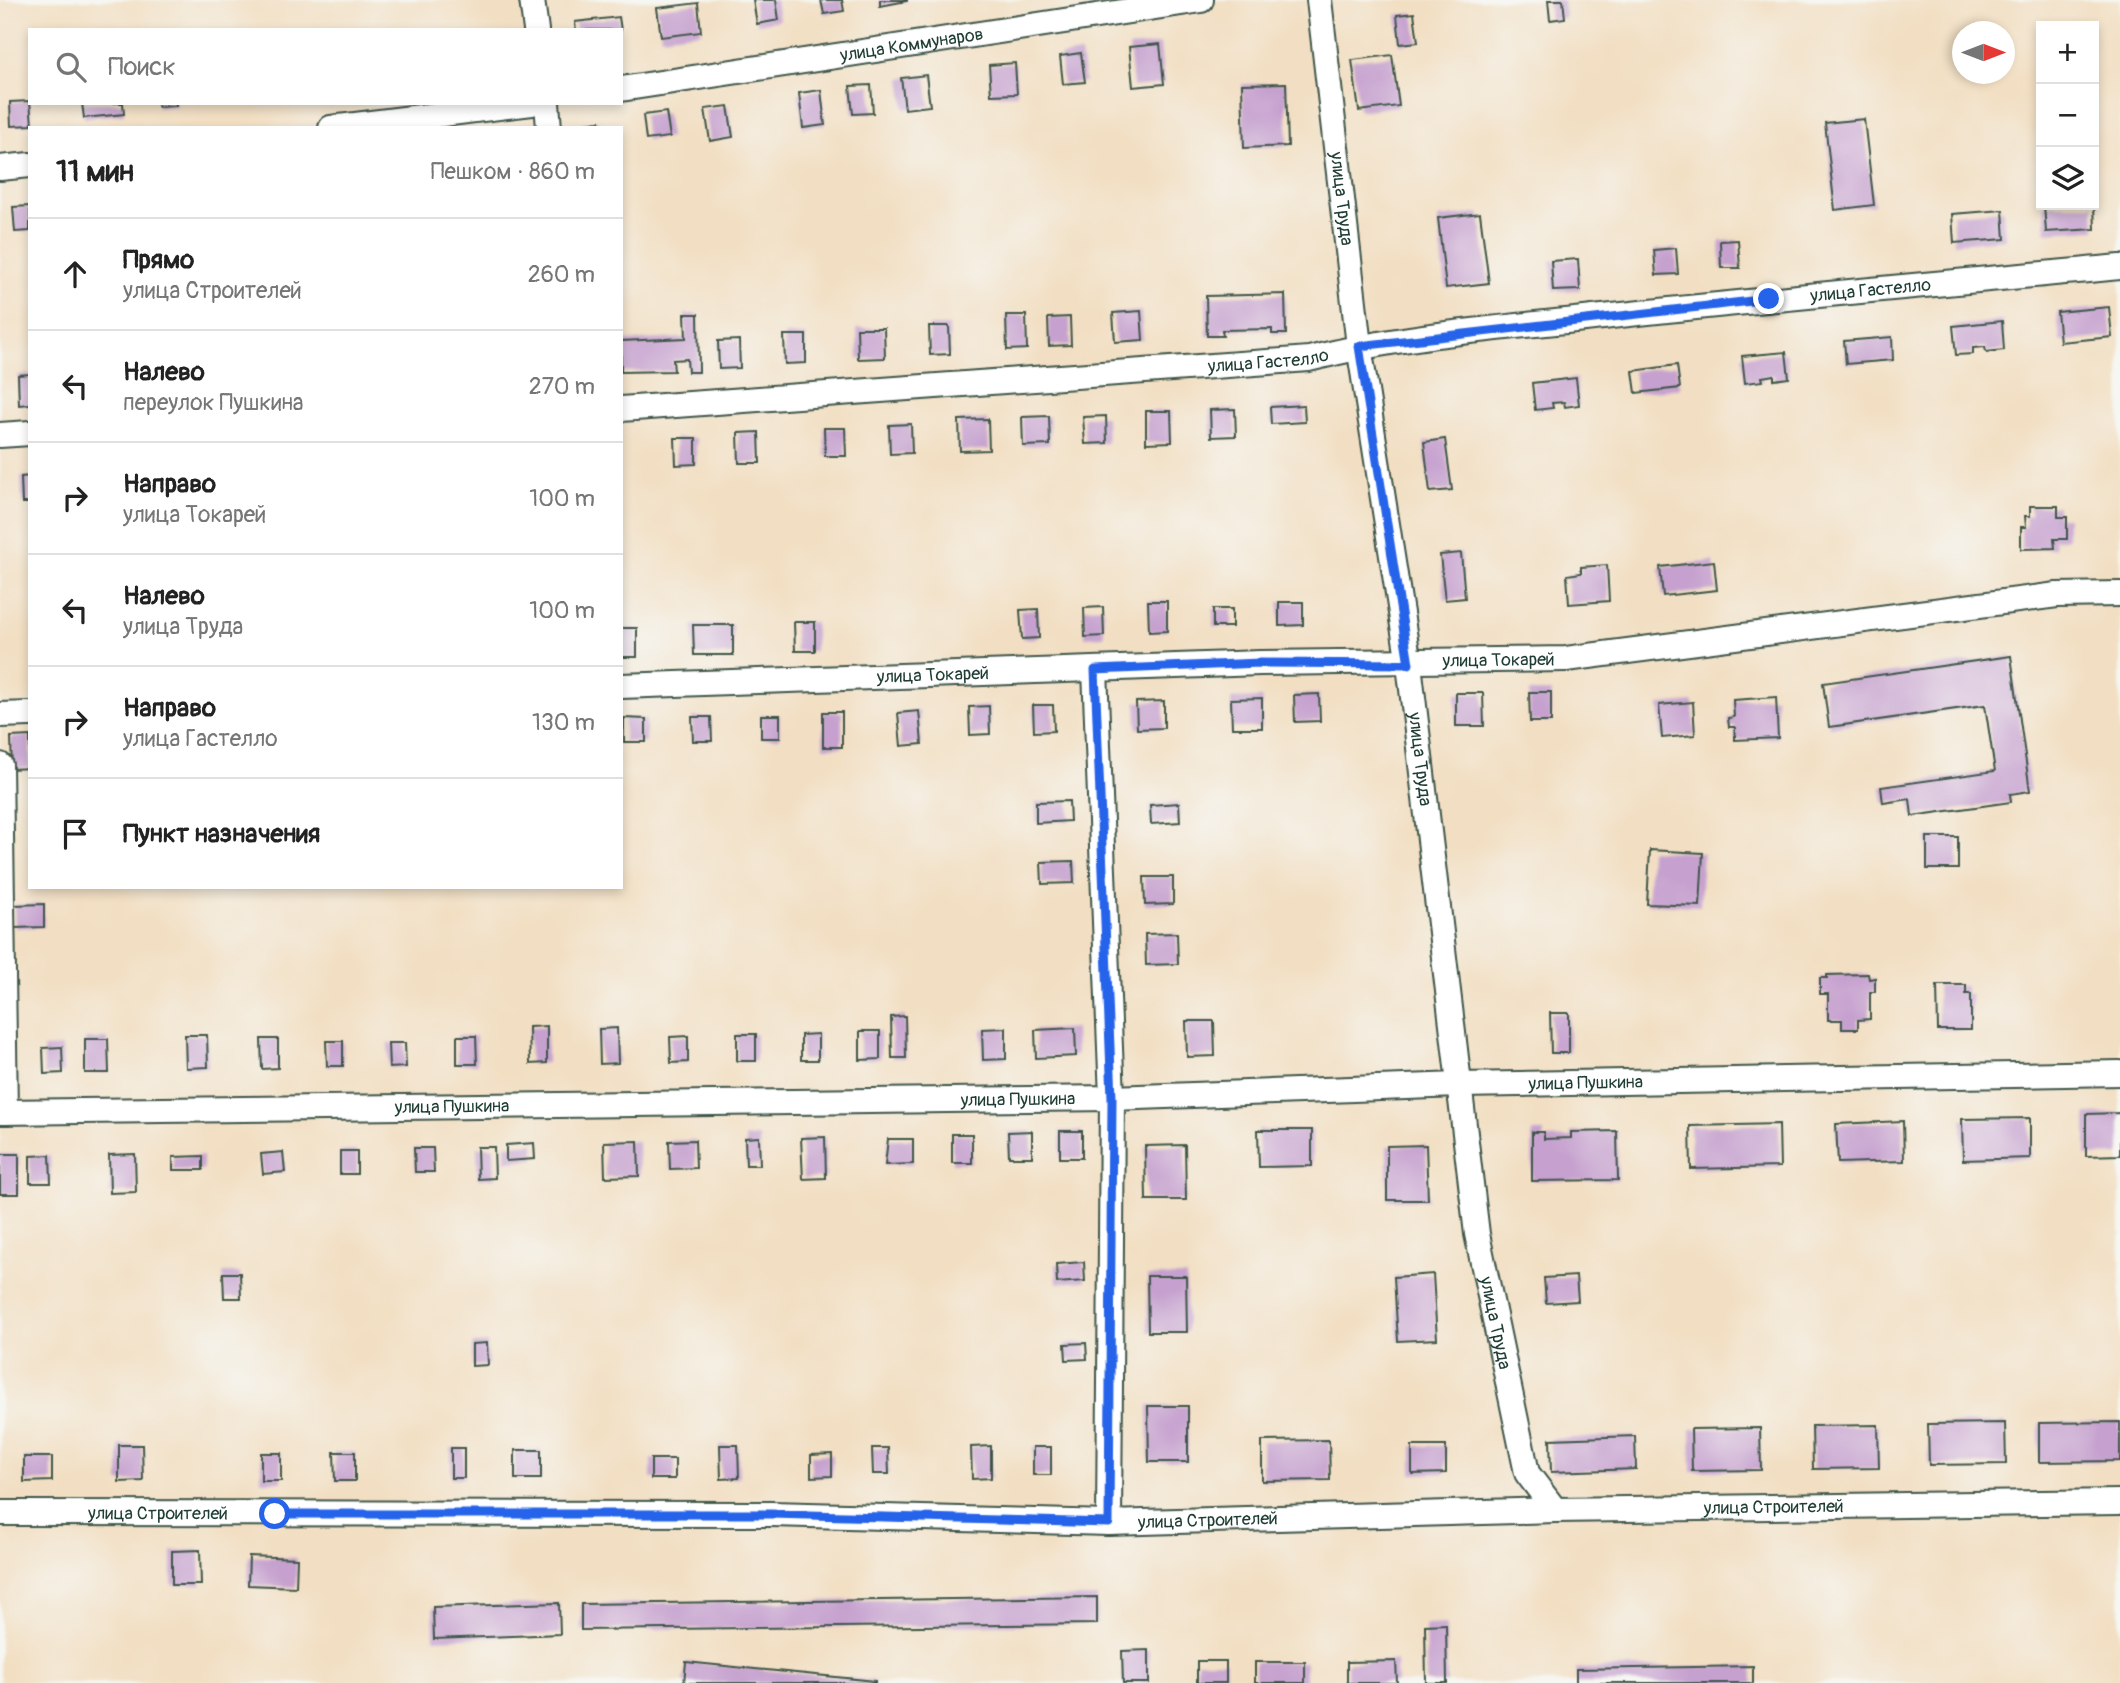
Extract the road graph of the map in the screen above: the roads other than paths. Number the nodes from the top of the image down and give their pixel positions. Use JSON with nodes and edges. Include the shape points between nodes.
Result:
{"nodes":[{"id":1,"x":531,"y":0,"type":"edge"},
{"id":2,"x":1200,"y":0,"type":"edge"},
{"id":3,"x":1319,"y":0,"type":"edge"},
{"id":4,"x":536,"y":28,"type":"edge"},
{"id":5,"x":623,"y":89,"type":"edge"},
{"id":6,"x":515,"y":105,"type":"edge"},
{"id":7,"x":547,"y":105,"type":"edge"},
{"id":8,"x":347,"y":126,"type":"edge"},
{"id":9,"x":550,"y":126,"type":"edge"},
{"id":10,"x":28,"y":164,"type":"edge"},
{"id":11,"x":0,"y":168,"type":"edge"},
{"id":12,"x":2120,"y":267,"type":"edge"},
{"id":13,"x":1359,"y":346,"type":"junction"},
{"id":14,"x":623,"y":409,"type":"edge"},
{"id":15,"x":28,"y":433,"type":"edge"},
{"id":16,"x":0,"y":435,"type":"edge"},
{"id":17,"x":2120,"y":594,"type":"edge"},
{"id":18,"x":1409,"y":664,"type":"junction"},
{"id":19,"x":1095,"y":670,"type":"junction"},
{"id":20,"x":623,"y":686,"type":"edge"},
{"id":21,"x":28,"y":714,"type":"edge"},
{"id":22,"x":0,"y":715,"type":"edge"},
{"id":23,"x":0,"y":765,"type":"edge"},
{"id":24,"x":2120,"y":1073,"type":"edge"},
{"id":25,"x":1459,"y":1085,"type":"junction"},
{"id":26,"x":1112,"y":1098,"type":"junction"},
{"id":27,"x":2,"y":1112,"type":"edge"},
{"id":28,"x":2120,"y":1502,"type":"edge"},
{"id":29,"x":1555,"y":1510,"type":"junction"},
{"id":30,"x":0,"y":1513,"type":"edge"},
{"id":31,"x":1109,"y":1523,"type":"junction"}],
"edges":[{"from":1,"to":4,"type":"street"},
{"from":2,"to":5,"type":"street","name":"улица Коммунаров"},
{"from":3,"to":13,"type":"street","name":"улица Труда"},
{"from":6,"to":8,"type":"street"},
{"from":7,"to":9,"type":"street"},
{"from":10,"to":11,"type":"street"},
{"from":12,"to":13,"type":"street","name":"улица Гастелло","via":[[1769,299]]},
{"from":13,"to":14,"type":"street","name":"улица Гастелло","via":[[1309,359]]},
{"from":13,"to":18,"type":"street","name":"улица Труда"},
{"from":15,"to":16,"type":"street"},
{"from":17,"to":18,"type":"street","name":"улица Токарей","via":[[2057,595],[1566,659]]},
{"from":18,"to":19,"type":"street","name":"улица Токарей","via":[[1260,663]]},
{"from":18,"to":25,"type":"street","name":"улица Труда"},
{"from":19,"to":20,"type":"street","name":"улица Токарей"},
{"from":19,"to":26,"type":"street"},
{"from":21,"to":22,"type":"street"},
{"from":23,"to":27,"type":"street"},
{"from":24,"to":25,"type":"street","name":"улица Пушкина"},
{"from":25,"to":26,"type":"street","name":"улица Пушкина"},
{"from":25,"to":29,"type":"street","name":"улица Труда","via":[[1477,1234],[1527,1473]]},
{"from":26,"to":27,"type":"street","name":"улица Пушкина"},
{"from":26,"to":31,"type":"street"},
{"from":28,"to":29,"type":"street","name":"улица Строителей"},
{"from":29,"to":31,"type":"street","name":"улица Строителей"},
{"from":30,"to":31,"type":"street","name":"улица Строителей","via":[[771,1514]]}]}
